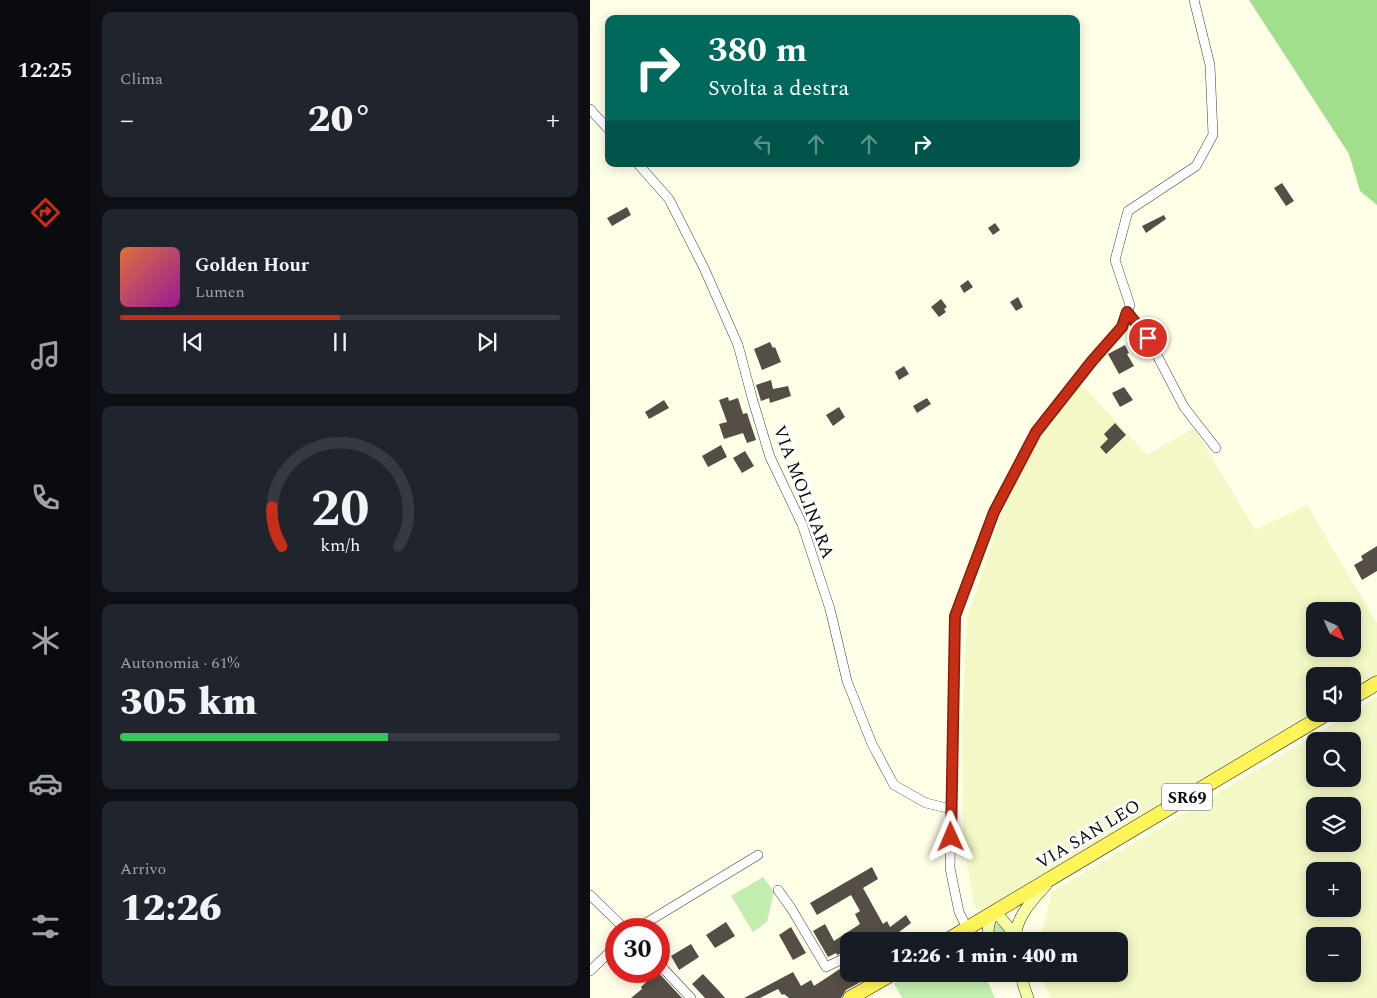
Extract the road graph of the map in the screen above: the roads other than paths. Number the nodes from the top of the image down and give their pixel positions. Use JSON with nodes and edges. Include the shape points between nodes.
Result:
{"nodes":[{"id":1,"x":1194,"y":0,"type":"edge"},
{"id":2,"x":590,"y":109,"type":"edge"},
{"id":3,"x":605,"y":126,"type":"edge"},
{"id":4,"x":641,"y":167,"type":"edge"},
{"id":5,"x":1127,"y":312,"type":"junction"},
{"id":6,"x":1216,"y":448,"type":"dead end"},
{"id":7,"x":1377,"y":683,"type":"edge"},
{"id":8,"x":1361,"y":693,"type":"edge"},
{"id":9,"x":1313,"y":722,"type":"edge"},
{"id":10,"x":951,"y":809,"type":"junction"},
{"id":11,"x":758,"y":855,"type":"dead end"},
{"id":12,"x":1052,"y":877,"type":"junction"},
{"id":13,"x":778,"y":890,"type":"dead end"},
{"id":14,"x":590,"y":895,"type":"edge"},
{"id":15,"x":993,"y":913,"type":"junction"},
{"id":16,"x":614,"y":918,"type":"edge"},
{"id":17,"x":654,"y":918,"type":"edge"},
{"id":18,"x":968,"y":932,"type":"edge"},
{"id":19,"x":971,"y":932,"type":"edge"},
{"id":20,"x":987,"y":932,"type":"edge"},
{"id":21,"x":1011,"y":932,"type":"edge"},
{"id":22,"x":1018,"y":932,"type":"edge"},
{"id":23,"x":605,"y":957,"type":"edge"},
{"id":24,"x":840,"y":960,"type":"edge"},
{"id":25,"x":590,"y":972,"type":"edge"},
{"id":26,"x":670,"y":976,"type":"edge"},
{"id":27,"x":878,"y":982,"type":"edge"},
{"id":28,"x":1018,"y":982,"type":"edge"},
{"id":29,"x":1026,"y":993,"type":"edge"},
{"id":30,"x":691,"y":998,"type":"edge"},
{"id":31,"x":850,"y":998,"type":"edge"}],
"edges":[{"from":1,"to":5,"type":"street","via":[[1210,65],[1213,135],[1196,166],[1128,212],[1115,260],[1130,305]]},
{"from":2,"to":3,"type":"street"},
{"from":4,"to":10,"type":"street","name":"VIA MOLINARA","via":[[669,199],[738,345],[768,450],[802,524],[830,609],[847,681],[872,744],[894,785],[926,803]]},
{"from":5,"to":6,"type":"street","via":[[1148,338],[1184,407]]},
{"from":5,"to":10,"type":"street","via":[[1122,327],[1036,432],[994,512],[955,616]]},
{"from":7,"to":8,"type":"main road"},
{"from":9,"to":12,"type":"main road","name":"VIA SAN LEO","number":"SR69"},
{"from":10,"to":18,"type":"street","via":[[950,868],[958,912]]},
{"from":11,"to":17,"type":"street"},
{"from":12,"to":15,"type":"main road","name":"VIA SAN LEO"},
{"from":12,"to":22,"type":"street","via":[[1032,899],[1021,918]]},
{"from":13,"to":24,"type":"street","via":[[826,967]]},
{"from":14,"to":16,"type":"street"},
{"from":15,"to":19,"type":"main road","name":"VIA SAN LEO"},
{"from":15,"to":20,"type":"street"},
{"from":15,"to":21,"type":"street"},
{"from":23,"to":25,"type":"street"},
{"from":26,"to":30,"type":"street"},
{"from":27,"to":31,"type":"main road"},
{"from":28,"to":29,"type":"street"}]}
